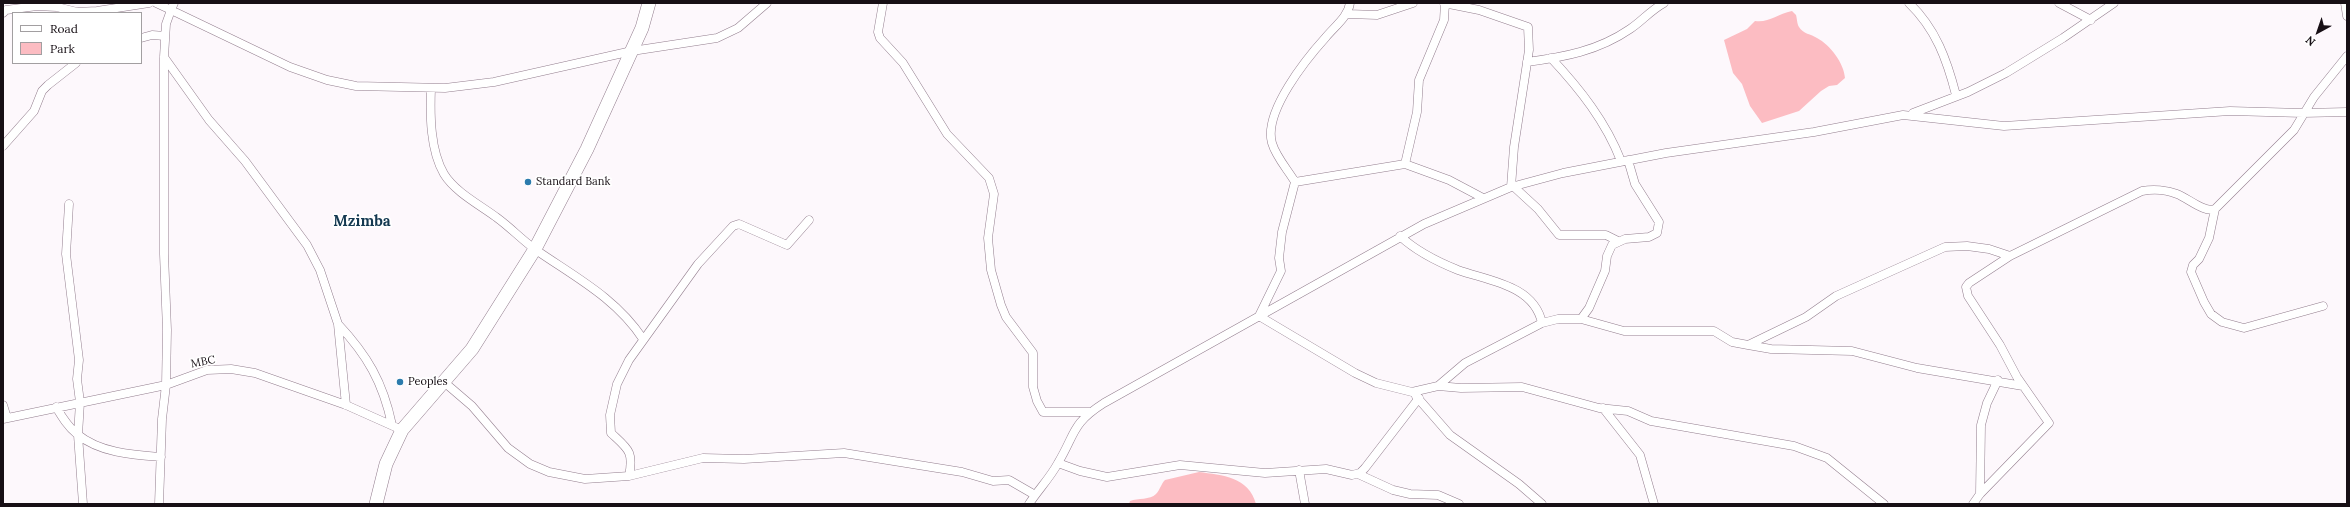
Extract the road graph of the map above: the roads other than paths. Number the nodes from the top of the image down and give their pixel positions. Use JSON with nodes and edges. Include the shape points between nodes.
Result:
{"nodes":[{"id":1,"x":149,"y":3,"type":"edge"},
{"id":2,"x":156,"y":3,"type":"edge"},
{"id":3,"x":649,"y":3,"type":"edge"},
{"id":4,"x":767,"y":3,"type":"edge"},
{"id":5,"x":883,"y":3,"type":"edge"},
{"id":6,"x":1350,"y":3,"type":"edge"},
{"id":7,"x":1413,"y":3,"type":"edge"},
{"id":8,"x":1445,"y":3,"type":"edge"},
{"id":9,"x":1664,"y":3,"type":"edge"},
{"id":10,"x":1909,"y":3,"type":"edge"},
{"id":11,"x":2059,"y":3,"type":"edge"},
{"id":12,"x":2114,"y":3,"type":"edge"},
{"id":13,"x":2345,"y":3,"type":"edge"},
{"id":14,"x":172,"y":6,"type":"edge"},
{"id":15,"x":4,"y":10,"type":"edge"},
{"id":16,"x":1348,"y":14,"type":"junction"},
{"id":17,"x":2347,"y":16,"type":"edge"},
{"id":18,"x":2091,"y":20,"type":"junction"},
{"id":19,"x":165,"y":36,"type":"junction"},
{"id":20,"x":142,"y":38,"type":"edge"},
{"id":21,"x":632,"y":51,"type":"junction"},
{"id":22,"x":164,"y":56,"type":"junction"},
{"id":23,"x":2347,"y":56,"type":"edge"},
{"id":24,"x":1551,"y":58,"type":"junction"},
{"id":25,"x":1527,"y":62,"type":"junction"},
{"id":26,"x":75,"y":64,"type":"edge"},
{"id":27,"x":431,"y":88,"type":"junction"},
{"id":28,"x":1956,"y":95,"type":"junction"},
{"id":29,"x":2347,"y":112,"type":"edge"},
{"id":30,"x":2303,"y":113,"type":"junction"},
{"id":31,"x":1903,"y":115,"type":"junction"},
{"id":32,"x":3,"y":146,"type":"edge"},
{"id":33,"x":1625,"y":161,"type":"junction"},
{"id":34,"x":1405,"y":164,"type":"junction"},
{"id":35,"x":1295,"y":182,"type":"junction"},
{"id":36,"x":1512,"y":187,"type":"junction"},
{"id":37,"x":1483,"y":198,"type":"junction"},
{"id":38,"x":69,"y":204,"type":"dead end"},
{"id":39,"x":2215,"y":209,"type":"junction"},
{"id":40,"x":809,"y":220,"type":"dead end"},
{"id":41,"x":1400,"y":236,"type":"junction"},
{"id":42,"x":1618,"y":241,"type":"junction"},
{"id":43,"x":535,"y":250,"type":"junction"},
{"id":44,"x":2010,"y":256,"type":"junction"},
{"id":45,"x":2323,"y":306,"type":"dead end"},
{"id":46,"x":1259,"y":316,"type":"junction"},
{"id":47,"x":1581,"y":319,"type":"junction"},
{"id":48,"x":338,"y":324,"type":"junction"},
{"id":49,"x":1542,"y":324,"type":"junction"},
{"id":50,"x":643,"y":339,"type":"junction"},
{"id":51,"x":1748,"y":345,"type":"junction"},
{"id":52,"x":1998,"y":380,"type":"junction"},
{"id":53,"x":444,"y":382,"type":"junction"},
{"id":54,"x":166,"y":385,"type":"junction"},
{"id":55,"x":1438,"y":386,"type":"junction"},
{"id":56,"x":2023,"y":386,"type":"junction"},
{"id":57,"x":1412,"y":392,"type":"junction"},
{"id":58,"x":1419,"y":398,"type":"junction"},
{"id":59,"x":80,"y":402,"type":"junction"},
{"id":60,"x":3,"y":405,"type":"edge"},
{"id":61,"x":346,"y":406,"type":"junction"},
{"id":62,"x":56,"y":407,"type":"junction"},
{"id":63,"x":1602,"y":408,"type":"junction"},
{"id":64,"x":1090,"y":412,"type":"junction"},
{"id":65,"x":5,"y":418,"type":"edge"},
{"id":66,"x":397,"y":427,"type":"junction"},
{"id":67,"x":78,"y":435,"type":"junction"},
{"id":68,"x":161,"y":457,"type":"junction"},
{"id":69,"x":1058,"y":463,"type":"junction"},
{"id":70,"x":1299,"y":470,"type":"junction"},
{"id":71,"x":1358,"y":474,"type":"junction"},
{"id":72,"x":629,"y":476,"type":"junction"},
{"id":73,"x":1980,"y":494,"type":"junction"},
{"id":74,"x":1035,"y":495,"type":"junction"},
{"id":75,"x":83,"y":504,"type":"edge"},
{"id":76,"x":160,"y":504,"type":"edge"},
{"id":77,"x":376,"y":504,"type":"edge"},
{"id":78,"x":1029,"y":504,"type":"edge"},
{"id":79,"x":1305,"y":504,"type":"edge"},
{"id":80,"x":1459,"y":504,"type":"edge"},
{"id":81,"x":1542,"y":504,"type":"edge"},
{"id":82,"x":1654,"y":504,"type":"edge"},
{"id":83,"x":1884,"y":504,"type":"edge"},
{"id":84,"x":1973,"y":504,"type":"edge"}],
"edges":[{"from":1,"to":15,"type":"street","via":[[78,12],[37,6]]},
{"from":2,"to":14,"type":"street"},
{"from":3,"to":21,"type":"main road"},
{"from":4,"to":21,"type":"street","via":[[738,28],[717,38]]},
{"from":5,"to":64,"type":"street","via":[[878,32],[880,38],[903,63],[947,134],[984,172],[993,187],[988,228],[989,258],[1003,310],[1033,353],[1032,380],[1043,412]]},
{"from":6,"to":16,"type":"street"},
{"from":7,"to":16,"type":"street","via":[[1377,15]]},
{"from":8,"to":25,"type":"street","via":[[1479,10],[1528,27]]},
{"from":8,"to":34,"type":"street","via":[[1444,20],[1419,80],[1417,112]]},
{"from":9,"to":24,"type":"street","via":[[1630,29],[1597,47],[1566,57]]},
{"from":10,"to":28,"type":"street","via":[[1927,22],[1938,39]]},
{"from":11,"to":18,"type":"street"},
{"from":12,"to":18,"type":"street"},
{"from":13,"to":17,"type":"street"},
{"from":14,"to":19,"type":"street"},
{"from":14,"to":27,"type":"street","via":[[290,67],[327,80],[356,86]]},
{"from":16,"to":35,"type":"street","via":[[1304,64],[1283,97],[1273,122],[1272,144]]},
{"from":18,"to":28,"type":"street","via":[[2006,73],[1968,92]]},
{"from":19,"to":20,"type":"street"},
{"from":19,"to":22,"type":"street"},
{"from":21,"to":27,"type":"street","via":[[494,82]]},
{"from":21,"to":43,"type":"main road","via":[[587,149]]},
{"from":22,"to":48,"type":"street","via":[[209,120],[245,161],[307,245],[320,270]]},
{"from":22,"to":54,"type":"street"},
{"from":23,"to":30,"type":"street"},
{"from":24,"to":25,"type":"street"},
{"from":24,"to":33,"type":"street","via":[[1600,118]]},
{"from":25,"to":36,"type":"street","via":[[1514,147]]},
{"from":26,"to":32,"type":"street","via":[[42,91],[34,111]]},
{"from":27,"to":43,"type":"street","via":[[434,144],[445,175],[452,184],[507,225]]},
{"from":28,"to":31,"type":"street","via":[[1920,112]]},
{"from":29,"to":30,"type":"street"},
{"from":30,"to":31,"type":"street","via":[[2230,111],[2004,126]]},
{"from":30,"to":39,"type":"street","via":[[2294,130]]},
{"from":31,"to":33,"type":"street","via":[[1783,137]]},
{"from":33,"to":36,"type":"street","via":[[1562,173]]},
{"from":33,"to":42,"type":"street","via":[[1660,227],[1657,233],[1650,237]]},
{"from":34,"to":35,"type":"street"},
{"from":34,"to":37,"type":"street","via":[[1449,180]]},
{"from":35,"to":46,"type":"street","via":[[1282,232],[1278,258],[1281,272]]},
{"from":36,"to":37,"type":"street"},
{"from":36,"to":42,"type":"street","via":[[1538,209],[1559,234],[1606,235]]},
{"from":37,"to":41,"type":"street"},
{"from":38,"to":59,"type":"street","via":[[66,254],[79,360],[77,379]]},
{"from":39,"to":44,"type":"street","via":[[2209,210],[2177,194],[2142,191]]},
{"from":39,"to":45,"type":"street","via":[[2209,238],[2199,259],[2193,265],[2192,272],[2201,298],[2211,314],[2222,322],[2244,328]]},
{"from":40,"to":50,"type":"street","via":[[787,245],[739,224],[733,226],[698,264]]},
{"from":41,"to":46,"type":"street","via":[[1341,272]]},
{"from":41,"to":49,"type":"street","via":[[1412,246],[1444,263],[1499,282],[1521,294],[1536,308]]},
{"from":42,"to":47,"type":"street","via":[[1610,248],[1605,271],[1589,308]]},
{"from":43,"to":50,"type":"street","via":[[593,287],[630,321]]},
{"from":43,"to":53,"type":"main road","via":[[472,349]]},
{"from":44,"to":51,"type":"street","via":[[1989,249],[1945,247],[1836,296],[1806,317]]},
{"from":44,"to":56,"type":"street","via":[[1969,283],[1966,292]]},
{"from":46,"to":57,"type":"street","via":[[1366,379]]},
{"from":46,"to":64,"type":"street"},
{"from":47,"to":49,"type":"street","via":[[1558,319]]},
{"from":47,"to":51,"type":"street","via":[[1624,331],[1714,331],[1732,342]]},
{"from":48,"to":61,"type":"street"},
{"from":48,"to":66,"type":"street","via":[[359,346],[372,366]]},
{"from":49,"to":55,"type":"street","via":[[1466,363]]},
{"from":50,"to":72,"type":"street","via":[[617,384],[610,415],[611,433],[631,455]]},
{"from":51,"to":52,"type":"street","via":[[1771,349],[1852,351],[1922,368]]},
{"from":52,"to":56,"type":"street"},
{"from":52,"to":73,"type":"street","via":[[1980,425]]},
{"from":53,"to":66,"type":"main road"},
{"from":53,"to":72,"type":"street","via":[[472,406],[508,448],[530,464],[549,472],[585,479]]},
{"from":54,"to":59,"type":"street","name":"MBC"},
{"from":54,"to":61,"type":"street","name":"MBC","via":[[208,370],[231,369],[255,373]]},
{"from":54,"to":68,"type":"street"},
{"from":55,"to":57,"type":"street"},
{"from":55,"to":63,"type":"street","via":[[1522,387]]},
{"from":56,"to":73,"type":"street","via":[[2049,424]]},
{"from":57,"to":58,"type":"street"},
{"from":58,"to":71,"type":"street"},
{"from":58,"to":81,"type":"street","via":[[1450,435],[1519,484]]},
{"from":59,"to":62,"type":"street","name":"MBC"},
{"from":59,"to":67,"type":"street"},
{"from":60,"to":65,"type":"street"},
{"from":61,"to":66,"type":"street","name":"MBC"},
{"from":62,"to":65,"type":"street","name":"MBC"},
{"from":62,"to":67,"type":"street"},
{"from":63,"to":82,"type":"street","via":[[1640,455]]},
{"from":63,"to":83,"type":"street","via":[[1620,409],[1651,421],[1771,441],[1814,452],[1827,458]]},
{"from":64,"to":69,"type":"street","via":[[1072,432]]},
{"from":66,"to":77,"type":"main road"},
{"from":67,"to":68,"type":"street","via":[[107,449],[128,455]]},
{"from":67,"to":75,"type":"street"},
{"from":68,"to":76,"type":"street"},
{"from":69,"to":70,"type":"street","via":[[1107,477],[1180,465],[1259,473]]},
{"from":69,"to":74,"type":"street"},
{"from":70,"to":71,"type":"street","via":[[1326,469]]},
{"from":70,"to":79,"type":"street"},
{"from":71,"to":80,"type":"street","via":[[1393,490],[1410,494],[1438,495]]},
{"from":72,"to":74,"type":"street","via":[[703,458],[744,459],[844,453],[962,472],[993,481],[1009,480]]},
{"from":73,"to":84,"type":"street"},
{"from":74,"to":78,"type":"street"}]}
